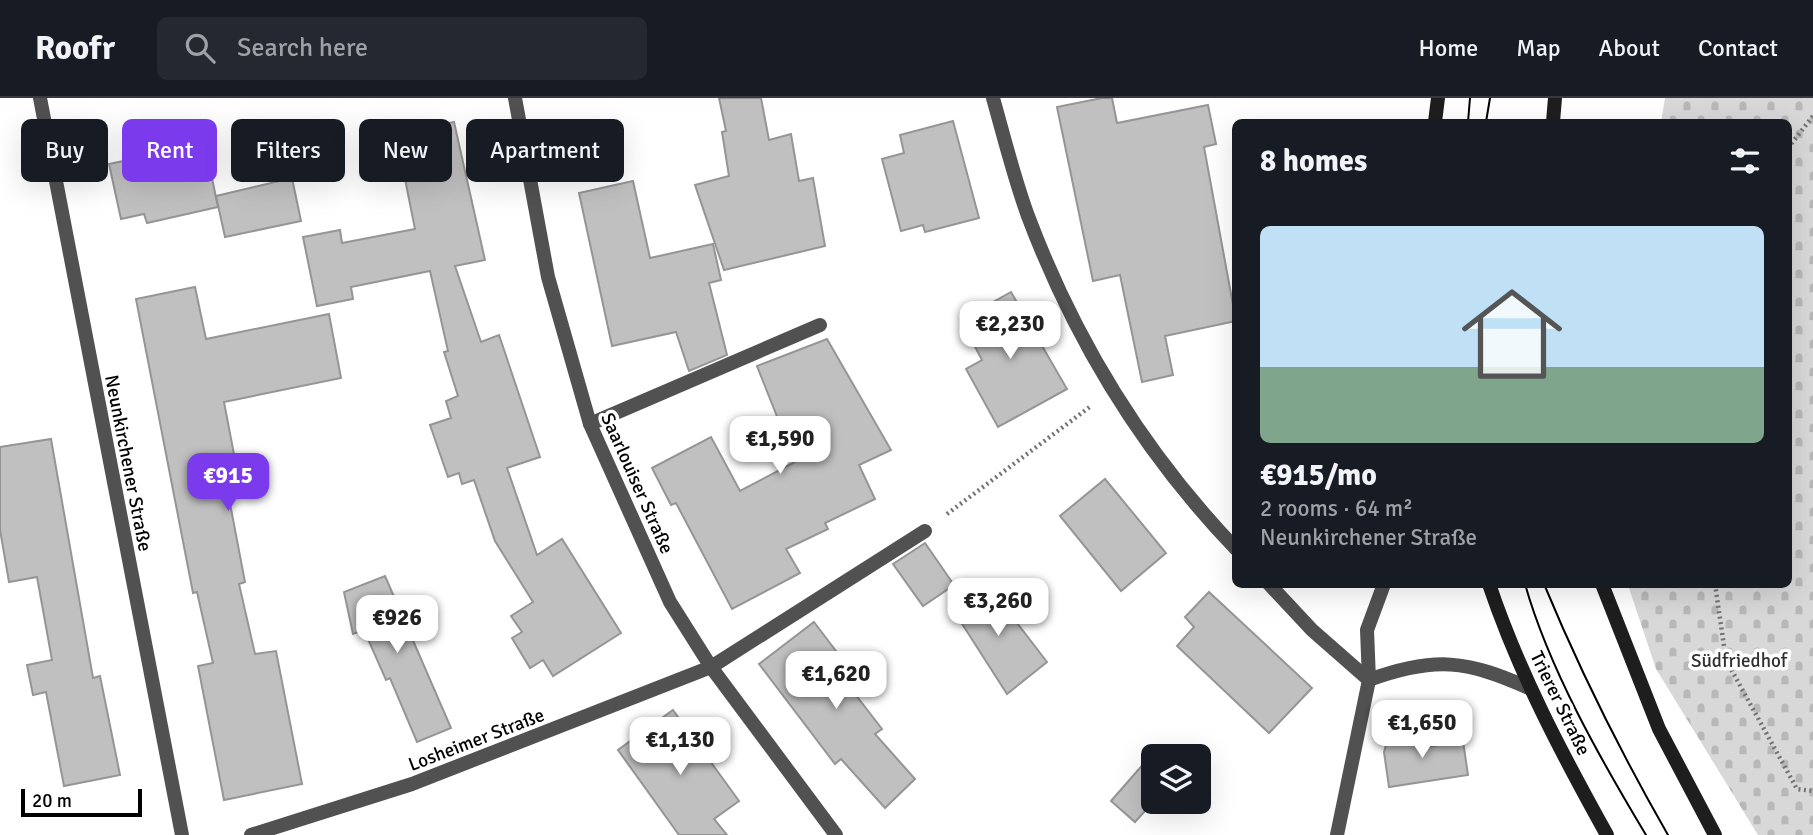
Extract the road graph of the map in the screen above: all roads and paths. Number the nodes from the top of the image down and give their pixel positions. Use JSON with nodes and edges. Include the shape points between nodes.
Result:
{"nodes":[{"id":1,"x":40,"y":98,"type":"edge"},
{"id":2,"x":515,"y":98,"type":"edge"},
{"id":3,"x":993,"y":98,"type":"edge"},
{"id":4,"x":1438,"y":98,"type":"edge"},
{"id":5,"x":1555,"y":98,"type":"edge"},
{"id":6,"x":1813,"y":116,"type":"edge"},
{"id":7,"x":1434,"y":119,"type":"edge"},
{"id":8,"x":1553,"y":119,"type":"edge"},
{"id":9,"x":1792,"y":143,"type":"edge"},
{"id":10,"x":820,"y":325,"type":"dead end"},
{"id":11,"x":1111,"y":391,"type":"junction"},
{"id":12,"x":590,"y":424,"type":"junction"},
{"id":13,"x":925,"y":531,"type":"joint"},
{"id":14,"x":1232,"y":545,"type":"edge"},
{"id":15,"x":1273,"y":588,"type":"edge"},
{"id":16,"x":1383,"y":588,"type":"edge"},
{"id":17,"x":1491,"y":588,"type":"edge"},
{"id":18,"x":1604,"y":588,"type":"edge"},
{"id":19,"x":1716,"y":588,"type":"edge"},
{"id":20,"x":711,"y":667,"type":"junction"},
{"id":21,"x":1369,"y":680,"type":"junction"},
{"id":22,"x":1531,"y":689,"type":"junction"},
{"id":23,"x":1813,"y":791,"type":"edge"},
{"id":24,"x":182,"y":835,"type":"edge"},
{"id":25,"x":251,"y":835,"type":"edge"},
{"id":26,"x":836,"y":835,"type":"edge"},
{"id":27,"x":1337,"y":835,"type":"edge"},
{"id":28,"x":1607,"y":835,"type":"edge"},
{"id":29,"x":1715,"y":835,"type":"edge"}],
"edges":[{"from":1,"to":24,"type":"street","name":"Neunkirchener Straße"},
{"from":2,"to":12,"type":"street","name":"Saarlouiser Straße","via":[[548,277]]},
{"from":3,"to":11,"type":"street","via":[[1027,214],[1061,297]]},
{"from":4,"to":7,"type":"main road"},
{"from":5,"to":8,"type":"main road"},
{"from":6,"to":9,"type":"path"},
{"from":10,"to":12,"type":"street"},
{"from":11,"to":13,"type":"path"},
{"from":11,"to":14,"type":"street","via":[[1189,500]]},
{"from":12,"to":20,"type":"street","name":"Saarlouiser Straße","via":[[670,602]]},
{"from":13,"to":20,"type":"street","name":"Losheimer Straße"},
{"from":15,"to":21,"type":"street"},
{"from":16,"to":21,"type":"street","via":[[1367,630]]},
{"from":17,"to":22,"type":"main road","name":"Trierer Straße"},
{"from":18,"to":29,"type":"main road","via":[[1659,729]]},
{"from":19,"to":23,"type":"path","via":[[1726,660],[1797,789]]},
{"from":20,"to":25,"type":"street","name":"Losheimer Straße","via":[[412,784]]},
{"from":20,"to":26,"type":"street","name":"Saarlouiser Straße"},
{"from":21,"to":22,"type":"street","via":[[1401,668],[1436,663],[1480,669]]},
{"from":21,"to":27,"type":"street"},
{"from":22,"to":28,"type":"main road","name":"Trierer Straße"}]}
